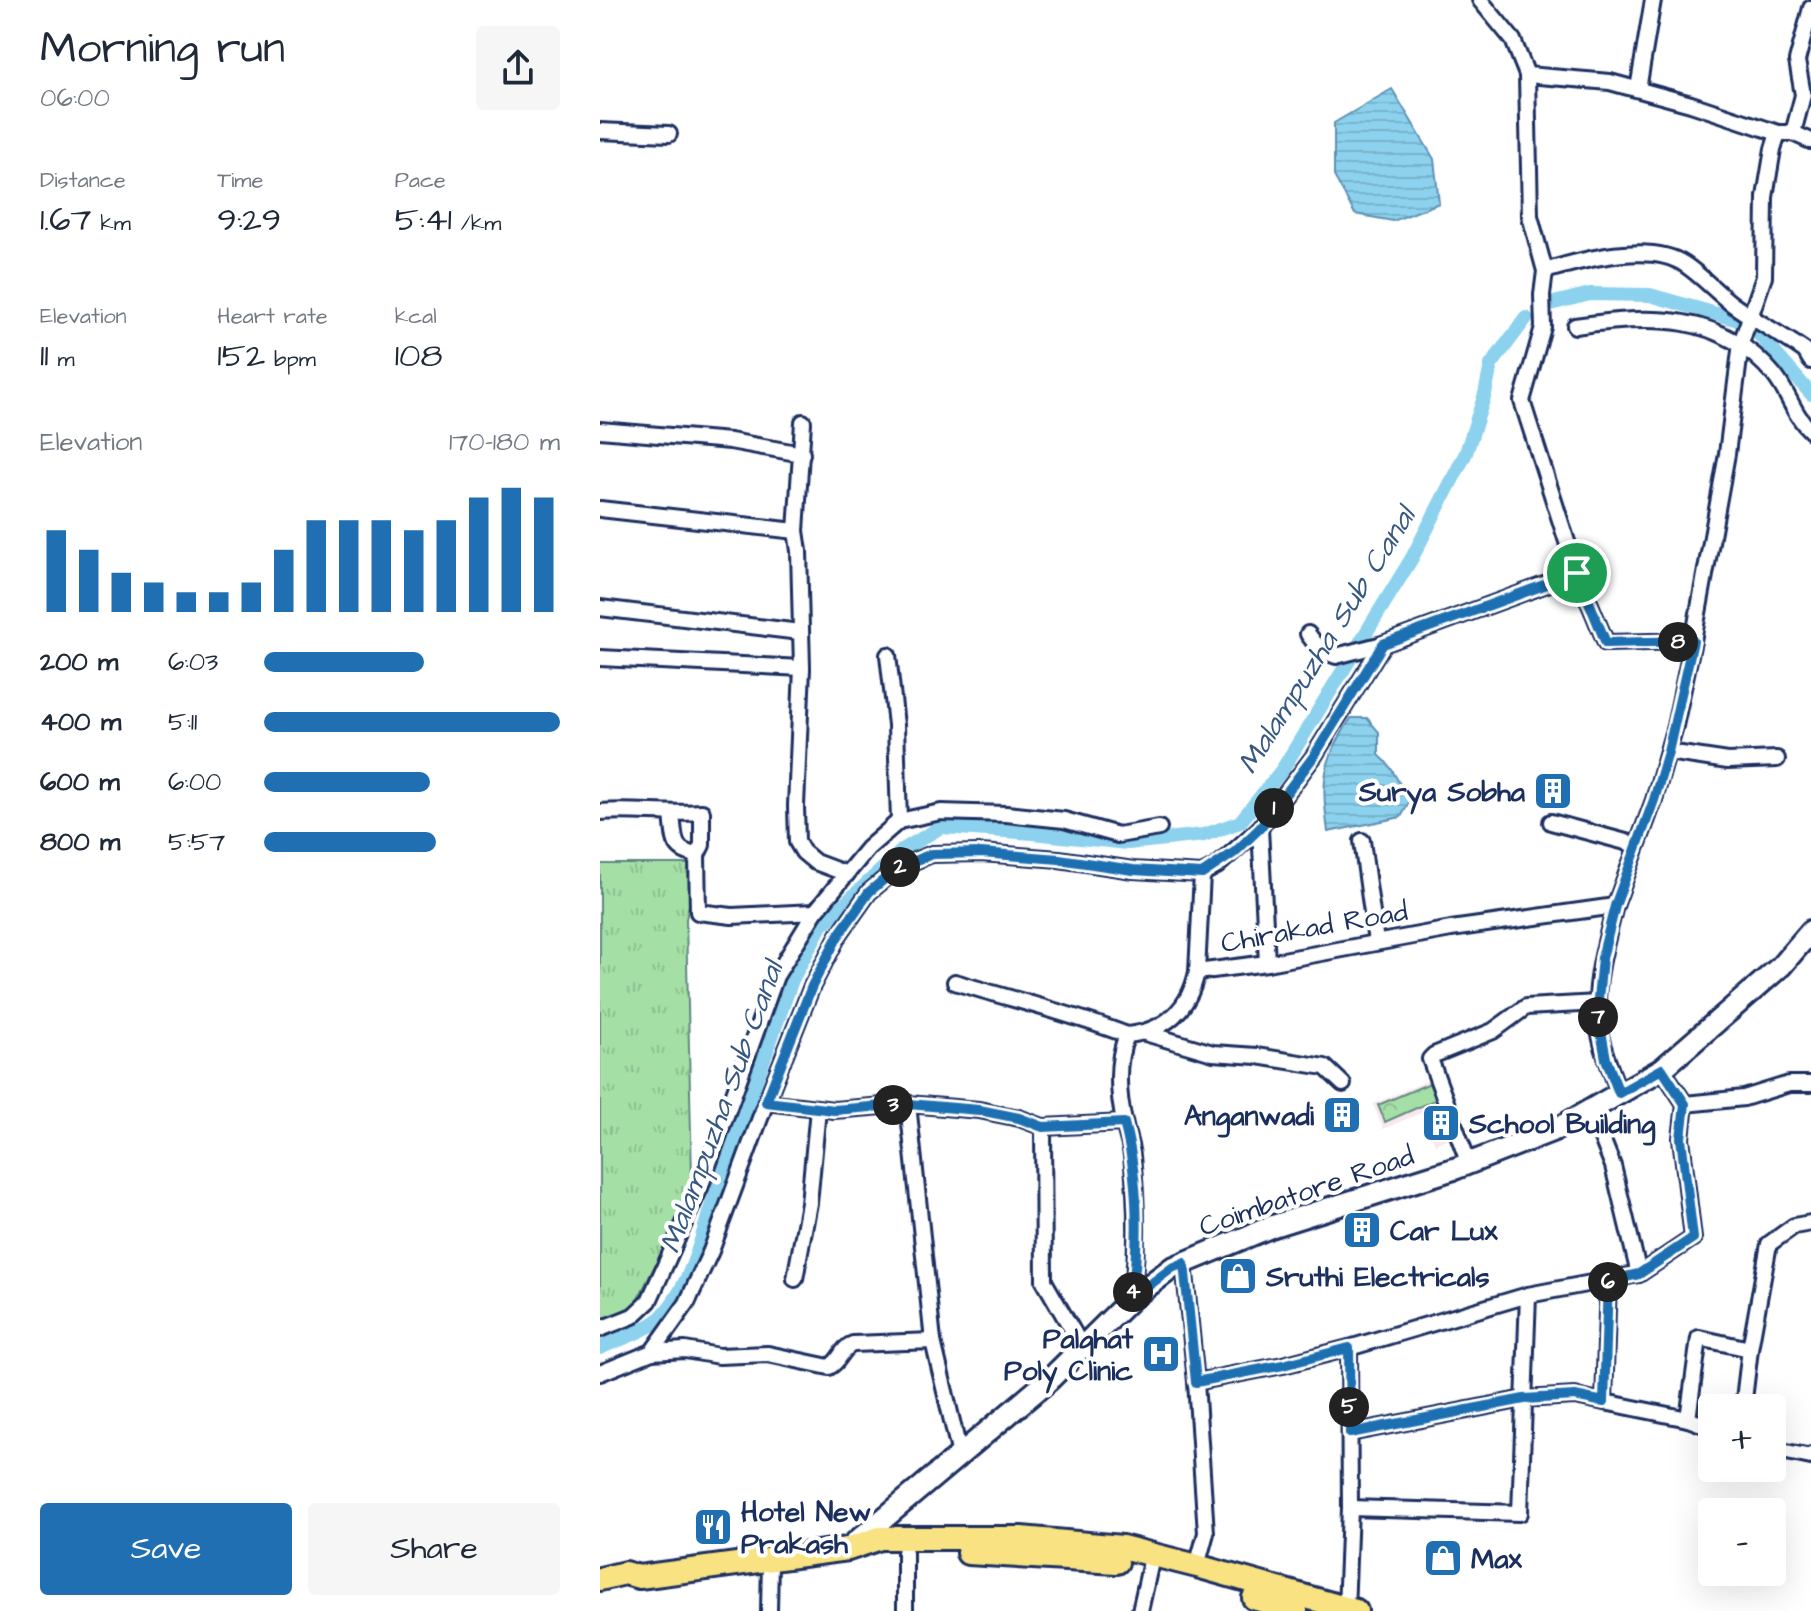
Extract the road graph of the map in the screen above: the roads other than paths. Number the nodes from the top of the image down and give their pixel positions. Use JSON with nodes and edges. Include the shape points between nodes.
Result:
{"nodes":[{"id":1,"x":1480,"y":0,"type":"edge"},
{"id":2,"x":1653,"y":0,"type":"edge"},
{"id":3,"x":1811,"y":8,"type":"edge"},
{"id":4,"x":1527,"y":75,"type":"junction"},
{"id":5,"x":1638,"y":89,"type":"junction"},
{"id":6,"x":600,"y":131,"type":"edge"},
{"id":7,"x":1786,"y":133,"type":"junction"},
{"id":8,"x":669,"y":134,"type":"dead end"},
{"id":9,"x":1811,"y":141,"type":"edge"},
{"id":10,"x":1545,"y":271,"type":"junction"},
{"id":11,"x":1751,"y":316,"type":"junction"},
{"id":12,"x":1575,"y":326,"type":"dead end"},
{"id":13,"x":1741,"y":343,"type":"junction"},
{"id":14,"x":1811,"y":361,"type":"edge"},
{"id":15,"x":803,"y":422,"type":"dead end"},
{"id":16,"x":600,"y":430,"type":"edge"},
{"id":17,"x":1811,"y":431,"type":"edge"},
{"id":18,"x":802,"y":454,"type":"junction"},
{"id":19,"x":600,"y":509,"type":"edge"},
{"id":20,"x":796,"y":531,"type":"junction"},
{"id":21,"x":1577,"y":573,"type":"junction"},
{"id":22,"x":600,"y":608,"type":"edge"},
{"id":23,"x":800,"y":632,"type":"junction"},
{"id":24,"x":1308,"y":634,"type":"dead end"},
{"id":25,"x":1693,"y":641,"type":"junction"},
{"id":26,"x":1383,"y":644,"type":"junction"},
{"id":27,"x":888,"y":655,"type":"dead end"},
{"id":28,"x":600,"y":658,"type":"edge"},
{"id":29,"x":802,"y":668,"type":"junction"},
{"id":30,"x":1668,"y":752,"type":"junction"},
{"id":31,"x":1777,"y":759,"type":"dead end"},
{"id":32,"x":600,"y":812,"type":"edge"},
{"id":33,"x":672,"y":814,"type":"junction"},
{"id":34,"x":899,"y":821,"type":"junction"},
{"id":35,"x":1551,"y":822,"type":"dead end"},
{"id":36,"x":1159,"y":828,"type":"dead end"},
{"id":37,"x":1260,"y":828,"type":"junction"},
{"id":38,"x":1362,"y":841,"type":"dead end"},
{"id":39,"x":1637,"y":845,"type":"junction"},
{"id":40,"x":697,"y":855,"type":"junction"},
{"id":41,"x":847,"y":874,"type":"junction"},
{"id":42,"x":1202,"y":874,"type":"junction"},
{"id":43,"x":1615,"y":906,"type":"junction"},
{"id":44,"x":815,"y":912,"type":"junction"},
{"id":45,"x":1811,"y":931,"type":"edge"},
{"id":46,"x":1376,"y":942,"type":"junction"},
{"id":47,"x":1267,"y":963,"type":"junction"},
{"id":48,"x":1197,"y":972,"type":"junction"},
{"id":49,"x":955,"y":982,"type":"dead end"},
{"id":50,"x":1598,"y":1003,"type":"junction"},
{"id":51,"x":1145,"y":1033,"type":"junction"},
{"id":52,"x":1127,"y":1035,"type":"junction"},
{"id":53,"x":1662,"y":1069,"type":"junction"},
{"id":54,"x":1343,"y":1084,"type":"dead end"},
{"id":55,"x":1811,"y":1084,"type":"edge"},
{"id":56,"x":1619,"y":1093,"type":"junction"},
{"id":57,"x":766,"y":1102,"type":"junction"},
{"id":58,"x":908,"y":1104,"type":"junction"},
{"id":59,"x":1685,"y":1104,"type":"junction"},
{"id":60,"x":818,"y":1109,"type":"junction"},
{"id":61,"x":1591,"y":1111,"type":"junction"},
{"id":62,"x":1124,"y":1123,"type":"junction"},
{"id":63,"x":1043,"y":1127,"type":"junction"},
{"id":64,"x":1469,"y":1164,"type":"junction"},
{"id":65,"x":1811,"y":1223,"type":"edge"},
{"id":66,"x":1184,"y":1263,"type":"junction"},
{"id":67,"x":1639,"y":1274,"type":"junction"},
{"id":68,"x":795,"y":1279,"type":"dead end"},
{"id":69,"x":1608,"y":1281,"type":"junction"},
{"id":70,"x":1528,"y":1295,"type":"junction"},
{"id":71,"x":1132,"y":1298,"type":"junction"},
{"id":72,"x":600,"y":1329,"type":"edge"},
{"id":73,"x":933,"y":1341,"type":"junction"},
{"id":74,"x":1082,"y":1347,"type":"junction"},
{"id":75,"x":1349,"y":1348,"type":"junction"},
{"id":76,"x":1750,"y":1349,"type":"junction"},
{"id":77,"x":652,"y":1352,"type":"junction"},
{"id":78,"x":600,"y":1373,"type":"edge"},
{"id":79,"x":1196,"y":1382,"type":"junction"},
{"id":80,"x":1745,"y":1394,"type":"edge"},
{"id":81,"x":1524,"y":1399,"type":"junction"},
{"id":82,"x":1604,"y":1402,"type":"junction"},
{"id":83,"x":1688,"y":1419,"type":"junction"},
{"id":84,"x":1698,"y":1423,"type":"edge"},
{"id":85,"x":1350,"y":1433,"type":"junction"},
{"id":86,"x":1786,"y":1452,"type":"edge"},
{"id":87,"x":960,"y":1455,"type":"junction"},
{"id":88,"x":1811,"y":1455,"type":"edge"},
{"id":89,"x":1350,"y":1508,"type":"junction"},
{"id":90,"x":848,"y":1549,"type":"junction"},
{"id":91,"x":905,"y":1552,"type":"junction"},
{"id":92,"x":770,"y":1560,"type":"junction"},
{"id":93,"x":1150,"y":1566,"type":"junction"},
{"id":94,"x":1197,"y":1566,"type":"junction"},
{"id":95,"x":639,"y":1577,"type":"junction"},
{"id":96,"x":600,"y":1579,"type":"edge"},
{"id":97,"x":600,"y":1593,"type":"edge"},
{"id":98,"x":1349,"y":1610,"type":"edge"},
{"id":99,"x":769,"y":1611,"type":"edge"},
{"id":100,"x":905,"y":1611,"type":"edge"},
{"id":101,"x":1140,"y":1611,"type":"edge"},
{"id":102,"x":1296,"y":1611,"type":"edge"}],
"edges":[{"from":1,"to":4,"type":"street","via":[[1513,40]]},
{"from":2,"to":5,"type":"street"},
{"from":3,"to":7,"type":"street","via":[[1797,61],[1803,95]]},
{"from":4,"to":5,"type":"street"},
{"from":4,"to":10,"type":"street","via":[[1530,216]]},
{"from":5,"to":7,"type":"street"},
{"from":6,"to":8,"type":"street"},
{"from":7,"to":9,"type":"street"},
{"from":7,"to":11,"type":"street","via":[[1773,149],[1765,197],[1764,277]]},
{"from":10,"to":11,"type":"street","via":[[1594,258],[1659,255],[1681,261]]},
{"from":10,"to":21,"type":"street","via":[[1543,327],[1522,401]]},
{"from":11,"to":13,"type":"street"},
{"from":11,"to":14,"type":"street","via":[[1805,351]]},
{"from":12,"to":13,"type":"street","via":[[1626,318],[1665,319]]},
{"from":13,"to":17,"type":"street","via":[[1773,373]]},
{"from":13,"to":25,"type":"street"},
{"from":15,"to":18,"type":"street"},
{"from":16,"to":18,"type":"street","via":[[730,441]]},
{"from":18,"to":20,"type":"street"},
{"from":19,"to":20,"type":"street"},
{"from":20,"to":23,"type":"street"},
{"from":21,"to":25,"type":"street","via":[[1606,643]]},
{"from":21,"to":26,"type":"street"},
{"from":22,"to":23,"type":"street"},
{"from":23,"to":29,"type":"street"},
{"from":24,"to":26,"type":"street","via":[[1320,650],[1336,656]]},
{"from":25,"to":30,"type":"street"},
{"from":26,"to":37,"type":"street","via":[[1314,756]]},
{"from":27,"to":34,"type":"street"},
{"from":28,"to":29,"type":"street"},
{"from":29,"to":41,"type":"street","via":[[797,842],[815,862]]},
{"from":30,"to":31,"type":"street","via":[[1728,761]]},
{"from":30,"to":39,"type":"street"},
{"from":32,"to":33,"type":"street"},
{"from":33,"to":40,"type":"street","via":[[676,845]]},
{"from":33,"to":40,"type":"street","via":[[702,812]]},
{"from":34,"to":36,"type":"street","via":[[941,812],[1064,820],[1118,835]]},
{"from":34,"to":41,"type":"street"},
{"from":35,"to":39,"type":"street"},
{"from":37,"to":42,"type":"street"},
{"from":37,"to":47,"type":"street"},
{"from":38,"to":46,"type":"street"},
{"from":39,"to":43,"type":"street"},
{"from":40,"to":44,"type":"street","via":[[698,912]]},
{"from":41,"to":44,"type":"street"},
{"from":42,"to":48,"type":"street"},
{"from":42,"to":57,"type":"street","via":[[981,853],[932,854],[899,867],[869,892],[838,936]]},
{"from":43,"to":46,"type":"street","name":"Chirakad Road"},
{"from":43,"to":50,"type":"street"},
{"from":44,"to":72,"type":"street","via":[[776,976],[700,1188],[649,1301],[633,1316]]},
{"from":45,"to":53,"type":"main road","name":"Coimbatore Road","via":[[1781,966]]},
{"from":46,"to":47,"type":"street","name":"Chirakad Road"},
{"from":47,"to":48,"type":"street","name":"Chirakad Road"},
{"from":48,"to":51,"type":"street","name":"Chirakad Road","via":[[1182,1011]]},
{"from":49,"to":52,"type":"street"},
{"from":50,"to":56,"type":"street","via":[[1606,1059]]},
{"from":50,"to":64,"type":"street","via":[[1526,1007],[1493,1031],[1430,1059]]},
{"from":51,"to":52,"type":"street","name":"Chirakad Road"},
{"from":51,"to":54,"type":"street","via":[[1213,1053],[1325,1067]]},
{"from":52,"to":62,"type":"street","via":[[1119,1064]]},
{"from":53,"to":56,"type":"main road","name":"Coimbatore Road"},
{"from":53,"to":59,"type":"street"},
{"from":55,"to":59,"type":"street"},
{"from":56,"to":61,"type":"main road","name":"Coimbatore Road"},
{"from":57,"to":60,"type":"street"},
{"from":57,"to":77,"type":"street","via":[[711,1251],[687,1303]]},
{"from":58,"to":60,"type":"street"},
{"from":58,"to":63,"type":"street","via":[[979,1110]]},
{"from":58,"to":73,"type":"street"},
{"from":59,"to":67,"type":"street","via":[[1681,1138],[1693,1238]]},
{"from":60,"to":68,"type":"street"},
{"from":61,"to":64,"type":"main road","name":"Coimbatore Road"},
{"from":61,"to":67,"type":"street","via":[[1613,1166]]},
{"from":62,"to":63,"type":"street"},
{"from":62,"to":71,"type":"street","via":[[1132,1152],[1136,1226]]},
{"from":63,"to":74,"type":"street","via":[[1044,1281]]},
{"from":64,"to":66,"type":"main road","name":"Coimbatore Road","via":[[1273,1226]]},
{"from":65,"to":76,"type":"street","via":[[1794,1226],[1769,1244]]},
{"from":66,"to":71,"type":"main road","name":"Coimbatore Road"},
{"from":66,"to":79,"type":"street"},
{"from":67,"to":69,"type":"street"},
{"from":69,"to":70,"type":"street"},
{"from":69,"to":82,"type":"street"},
{"from":70,"to":75,"type":"street"},
{"from":70,"to":81,"type":"street"},
{"from":71,"to":74,"type":"main road","name":"Coimbatore Road"},
{"from":73,"to":77,"type":"street","via":[[853,1344],[829,1367],[768,1354]]},
{"from":73,"to":87,"type":"street"},
{"from":74,"to":87,"type":"main road","name":"Coimbatore Road"},
{"from":75,"to":79,"type":"street"},
{"from":75,"to":85,"type":"street"},
{"from":76,"to":80,"type":"street"},
{"from":76,"to":83,"type":"street","via":[[1699,1338]]},
{"from":77,"to":78,"type":"street"},
{"from":79,"to":94,"type":"street","via":[[1206,1533]]},
{"from":81,"to":82,"type":"street","via":[[1575,1396]]},
{"from":81,"to":85,"type":"street"},
{"from":81,"to":89,"type":"street","via":[[1520,1513]]},
{"from":82,"to":83,"type":"street"},
{"from":83,"to":84,"type":"street"},
{"from":85,"to":89,"type":"street"},
{"from":86,"to":88,"type":"street"},
{"from":87,"to":90,"type":"main road","name":"Coimbatore Road"},
{"from":89,"to":98,"type":"street"},
{"from":90,"to":91,"type":"main road","via":[[866,1555]]},
{"from":90,"to":92,"type":"main road"},
{"from":90,"to":94,"type":"main road","via":[[880,1538],[1021,1538],[1122,1547]]},
{"from":91,"to":93,"type":"main road","via":[[1004,1553]]},
{"from":91,"to":100,"type":"street"},
{"from":92,"to":95,"type":"main road"},
{"from":92,"to":99,"type":"street"},
{"from":93,"to":101,"type":"street"},
{"from":93,"to":102,"type":"main road"},
{"from":94,"to":98,"type":"main road"},
{"from":95,"to":96,"type":"main road","via":[[625,1573]]},
{"from":95,"to":97,"type":"main road","via":[[633,1588]]}]}
